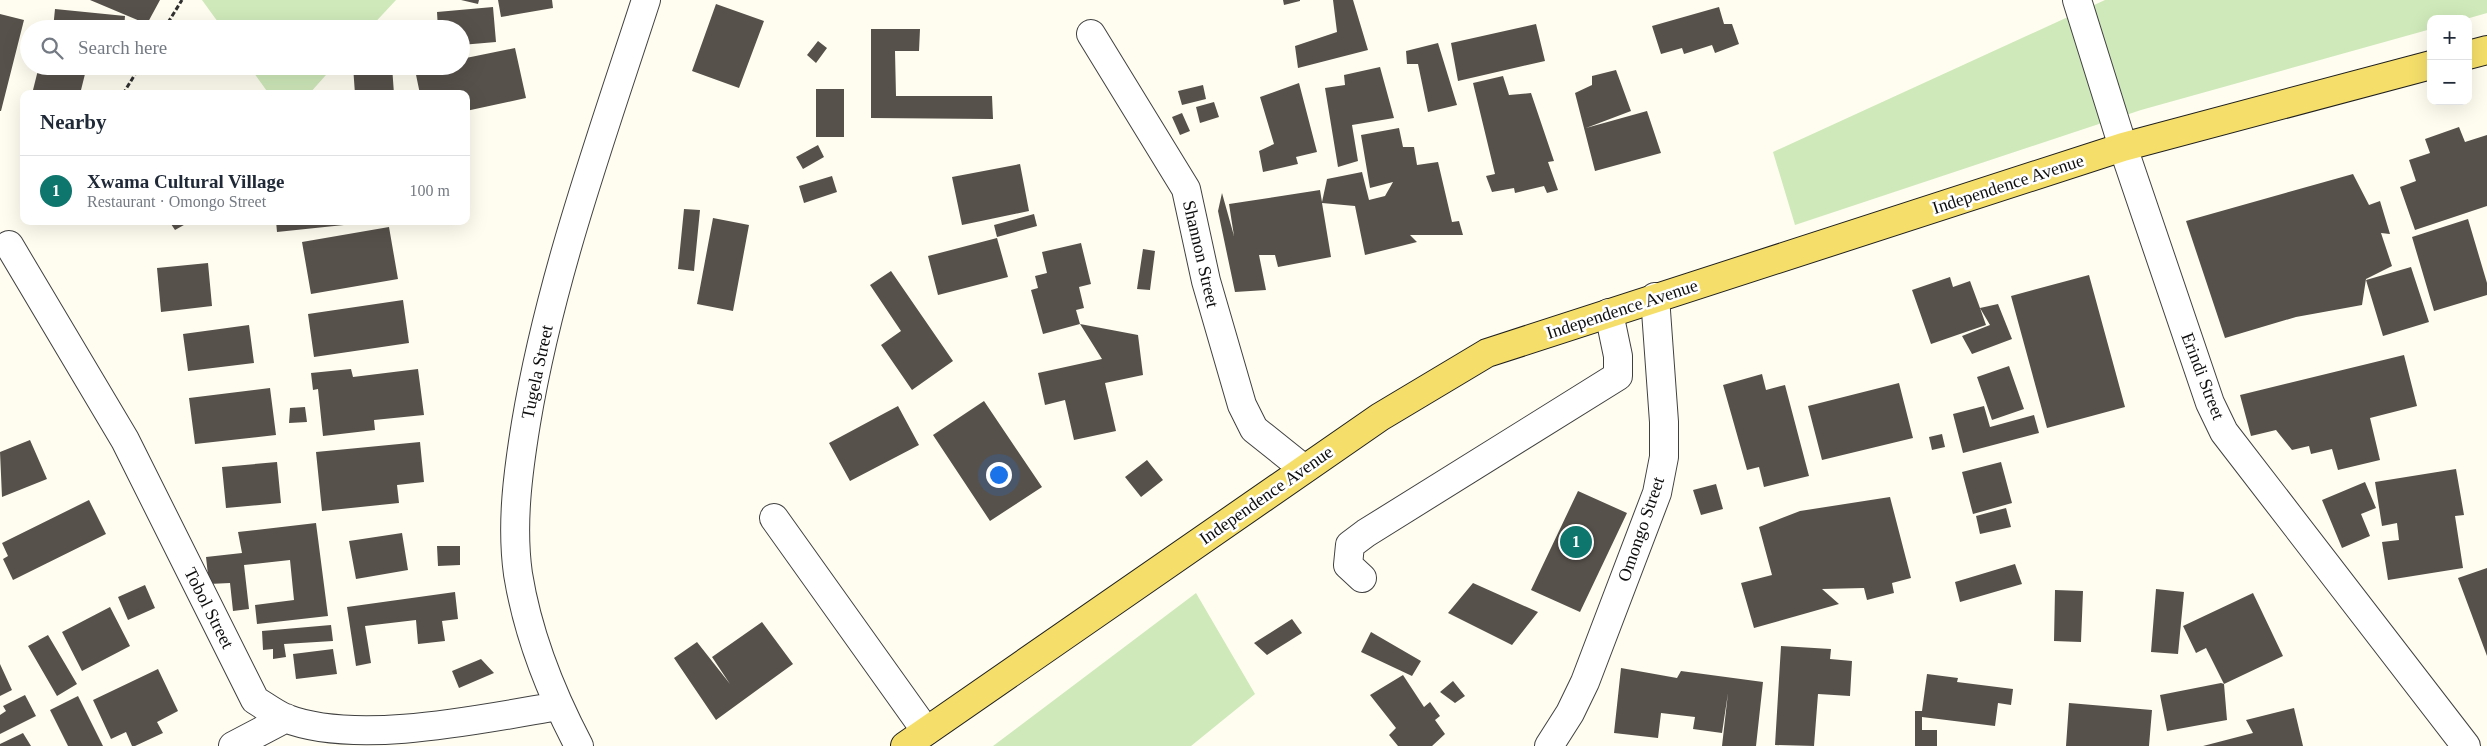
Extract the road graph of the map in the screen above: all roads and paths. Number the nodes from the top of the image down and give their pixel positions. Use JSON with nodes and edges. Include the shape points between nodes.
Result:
{"nodes":[{"id":1,"x":182,"y":0,"type":"edge"},
{"id":2,"x":646,"y":0,"type":"edge"},
{"id":3,"x":2077,"y":0,"type":"edge"},
{"id":4,"x":170,"y":20,"type":"edge"},
{"id":5,"x":1091,"y":34,"type":"dead end"},
{"id":6,"x":2487,"y":50,"type":"edge"},
{"id":7,"x":2472,"y":54,"type":"edge"},
{"id":8,"x":2427,"y":66,"type":"edge"},
{"id":9,"x":135,"y":75,"type":"edge"},
{"id":10,"x":125,"y":90,"type":"edge"},
{"id":11,"x":2123,"y":147,"type":"junction"},
{"id":12,"x":9,"y":245,"type":"dead end"},
{"id":13,"x":1655,"y":297,"type":"junction"},
{"id":14,"x":1609,"y":313,"type":"junction"},
{"id":15,"x":1304,"y":469,"type":"junction"},
{"id":16,"x":774,"y":518,"type":"dead end"},
{"id":17,"x":1362,"y":578,"type":"dead end"},
{"id":18,"x":558,"y":706,"type":"junction"},
{"id":19,"x":286,"y":718,"type":"junction"},
{"id":20,"x":916,"y":738,"type":"edge"},
{"id":21,"x":233,"y":746,"type":"edge"},
{"id":22,"x":579,"y":746,"type":"edge"},
{"id":23,"x":1549,"y":746,"type":"edge"},
{"id":24,"x":2466,"y":746,"type":"edge"}],
"edges":[{"from":1,"to":4,"type":"path"},
{"from":2,"to":18,"type":"street","name":"Tugela Street","via":[[562,268],[536,366],[519,465],[515,517],[518,573],[534,647]]},
{"from":3,"to":11,"type":"street","name":"Erindi Street"},
{"from":5,"to":15,"type":"street","name":"Shannon Street","via":[[1186,189],[1206,281],[1242,405],[1254,429]]},
{"from":6,"to":7,"type":"main road"},
{"from":8,"to":11,"type":"main road","name":"Independence Avenue"},
{"from":9,"to":10,"type":"path"},
{"from":11,"to":13,"type":"main road","name":"Independence Avenue"},
{"from":11,"to":24,"type":"street","name":"Erindi Street","via":[[2210,403],[2224,432]]},
{"from":12,"to":19,"type":"street","name":"Tobol Street","via":[[125,440],[255,700]]},
{"from":13,"to":14,"type":"main road","name":"Independence Avenue"},
{"from":13,"to":23,"type":"street","name":"Omongo Street","via":[[1664,422],[1664,457],[1657,493],[1585,682]]},
{"from":14,"to":15,"type":"main road","name":"Independence Avenue","via":[[1487,353],[1380,417]]},
{"from":14,"to":17,"type":"street","via":[[1618,356],[1618,376],[1350,545],[1348,565]]},
{"from":15,"to":20,"type":"main road","name":"Independence Avenue"},
{"from":16,"to":20,"type":"street"},
{"from":18,"to":19,"type":"street","name":"Tobol Street","via":[[391,734],[320,729]]},
{"from":18,"to":22,"type":"street","name":"Tugela Street"},
{"from":19,"to":21,"type":"street"}]}
